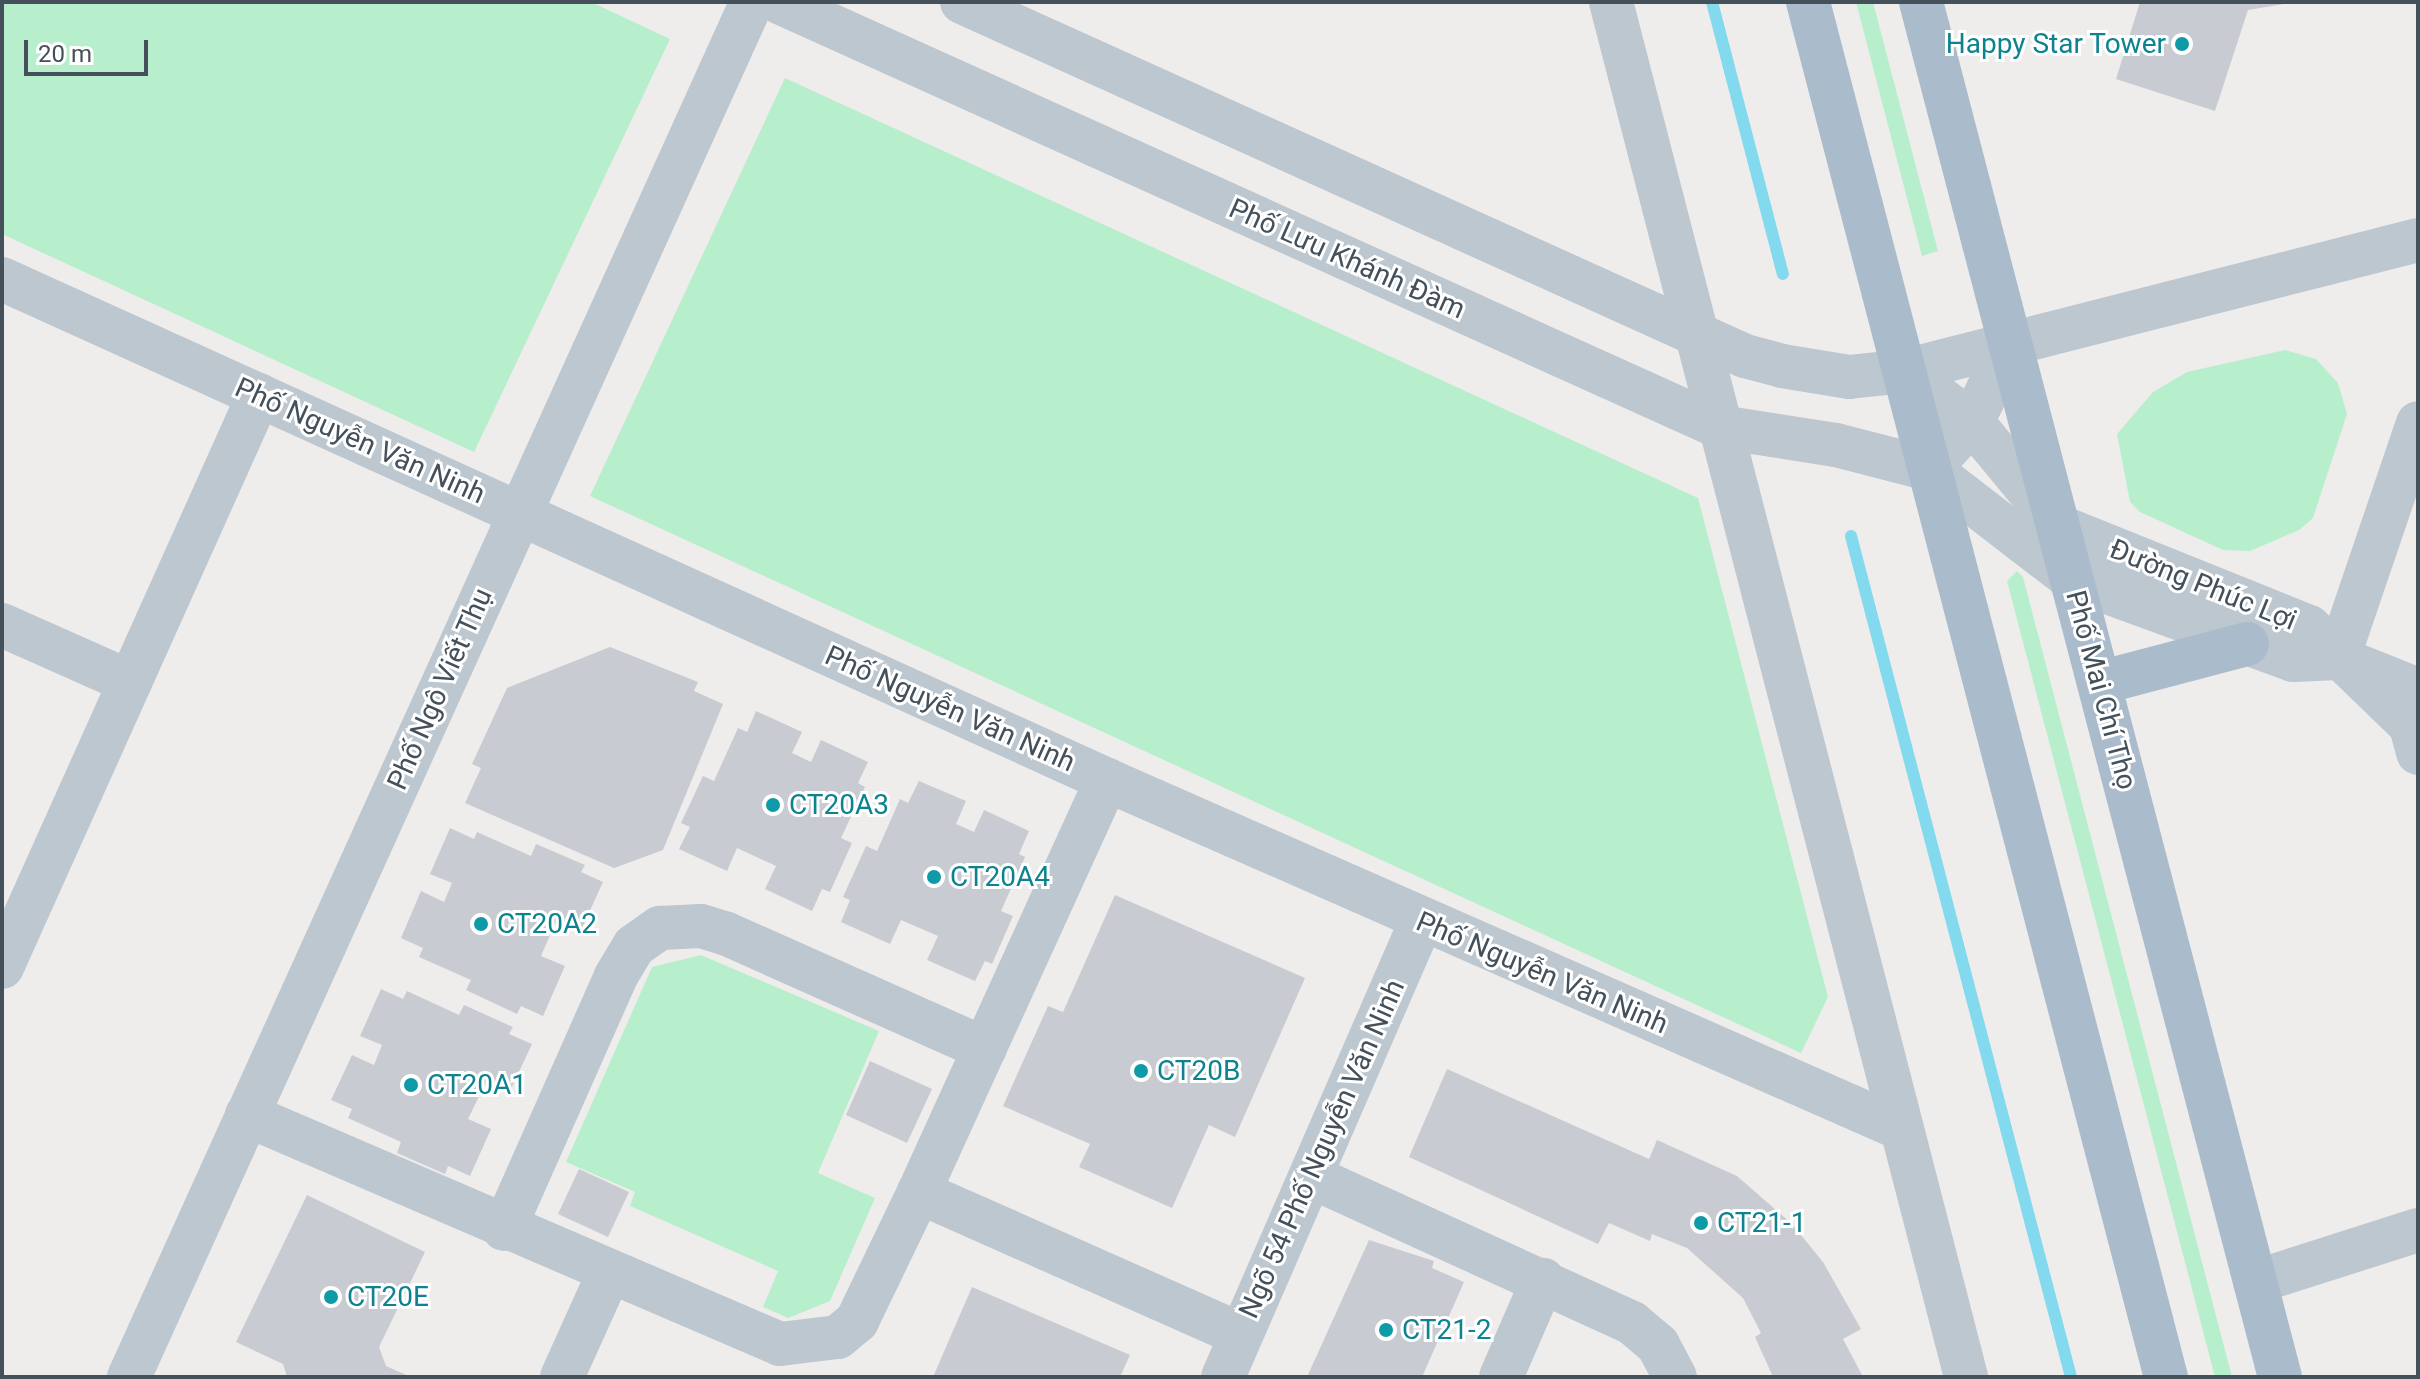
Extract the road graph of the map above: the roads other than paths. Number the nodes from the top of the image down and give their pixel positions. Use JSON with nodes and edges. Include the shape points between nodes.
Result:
{"nodes":[{"id":1,"x":752,"y":2,"type":"edge"},
{"id":2,"x":779,"y":2,"type":"edge"},
{"id":3,"x":962,"y":2,"type":"edge"},
{"id":4,"x":1611,"y":2,"type":"edge"},
{"id":5,"x":1808,"y":2,"type":"edge"},
{"id":6,"x":1921,"y":2,"type":"edge"},
{"id":7,"x":2418,"y":240,"type":"edge"},
{"id":8,"x":2,"y":279,"type":"edge"},
{"id":9,"x":1698,"y":335,"type":"junction"},
{"id":10,"x":2010,"y":344,"type":"junction"},
{"id":11,"x":1904,"y":371,"type":"junction"},
{"id":12,"x":259,"y":395,"type":"junction"},
{"id":13,"x":1972,"y":422,"type":"junction"},
{"id":14,"x":2418,"y":423,"type":"edge"},
{"id":15,"x":1720,"y":427,"type":"junction"},
{"id":16,"x":1929,"y":469,"type":"junction"},
{"id":17,"x":520,"y":513,"type":"junction"},
{"id":18,"x":2058,"y":526,"type":"junction"},
{"id":19,"x":2072,"y":579,"type":"junction"},
{"id":20,"x":2,"y":625,"type":"edge"},
{"id":21,"x":2247,"y":644,"type":"junction"},
{"id":22,"x":2338,"y":658,"type":"junction"},
{"id":23,"x":130,"y":682,"type":"junction"},
{"id":24,"x":2099,"y":683,"type":"junction"},
{"id":25,"x":2418,"y":690,"type":"edge"},
{"id":26,"x":2418,"y":753,"type":"edge"},
{"id":27,"x":1107,"y":780,"type":"junction"},
{"id":28,"x":1421,"y":921,"type":"junction"},
{"id":29,"x":2,"y":967,"type":"edge"},
{"id":30,"x":985,"y":1049,"type":"junction"},
{"id":31,"x":247,"y":1115,"type":"junction"},
{"id":32,"x":1902,"y":1129,"type":"junction"},
{"id":33,"x":1312,"y":1177,"type":"junction"},
{"id":34,"x":919,"y":1192,"type":"junction"},
{"id":35,"x":504,"y":1229,"type":"junction"},
{"id":36,"x":2418,"y":1230,"type":"edge"},
{"id":37,"x":608,"y":1275,"type":"junction"},
{"id":38,"x":1543,"y":1280,"type":"junction"},
{"id":39,"x":2255,"y":1282,"type":"junction"},
{"id":40,"x":1241,"y":1335,"type":"junction"},
{"id":41,"x":129,"y":1377,"type":"edge"},
{"id":42,"x":562,"y":1377,"type":"edge"},
{"id":43,"x":1223,"y":1377,"type":"edge"},
{"id":44,"x":1501,"y":1377,"type":"edge"},
{"id":45,"x":1675,"y":1377,"type":"edge"},
{"id":46,"x":1966,"y":1377,"type":"edge"},
{"id":47,"x":2166,"y":1377,"type":"edge"},
{"id":48,"x":2280,"y":1377,"type":"edge"}],
"edges":[{"from":1,"to":17,"type":"street","name":"Phố Ngô Viết Thụ"},
{"from":2,"to":15,"type":"street","name":"Phố Lưu Khánh Đàm"},
{"from":3,"to":9,"type":"street"},
{"from":4,"to":9,"type":"street"},
{"from":5,"to":11,"type":"main road"},
{"from":6,"to":10,"type":"main road","name":"Phố Mai Chí Thọ"},
{"from":7,"to":10,"type":"street"},
{"from":8,"to":12,"type":"street","name":"Phố Nguyễn Văn Ninh"},
{"from":9,"to":11,"type":"street","via":[[1782,366],[1849,377]]},
{"from":9,"to":15,"type":"street"},
{"from":10,"to":11,"type":"street"},
{"from":10,"to":13,"type":"street"},
{"from":10,"to":18,"type":"main road","name":"Phố Mai Chí Thọ"},
{"from":11,"to":13,"type":"street"},
{"from":11,"to":16,"type":"main road"},
{"from":12,"to":17,"type":"street","name":"Phố Nguyễn Văn Ninh"},
{"from":12,"to":23,"type":"street"},
{"from":13,"to":16,"type":"street"},
{"from":13,"to":18,"type":"street"},
{"from":14,"to":22,"type":"street"},
{"from":15,"to":16,"type":"street","name":"Phố Lưu Khánh Đàm","via":[[1836,445]]},
{"from":15,"to":32,"type":"street"},
{"from":16,"to":19,"type":"street","name":"Đường Phúc Lợi"},
{"from":16,"to":47,"type":"main road"},
{"from":17,"to":27,"type":"street","name":"Phố Nguyễn Văn Ninh"},
{"from":17,"to":31,"type":"street","name":"Phố Ngô Viết Thụ"},
{"from":18,"to":19,"type":"main road","name":"Phố Mai Chí Thọ"},
{"from":18,"to":22,"type":"street","name":"Đường Phúc Lợi","via":[[2309,627]]},
{"from":19,"to":21,"type":"street","name":"Đường Phúc Lợi"},
{"from":19,"to":24,"type":"main road","name":"Phố Mai Chí Thọ"},
{"from":20,"to":23,"type":"street"},
{"from":21,"to":22,"type":"street","name":"Đường Phúc Lợi","via":[[2293,660]]},
{"from":21,"to":24,"type":"main road"},
{"from":22,"to":25,"type":"street","name":"Đường Phúc Lợi"},
{"from":22,"to":26,"type":"street","via":[[2411,726]]},
{"from":23,"to":29,"type":"street"},
{"from":24,"to":39,"type":"main road","name":"Phố Mai Chí Thọ"},
{"from":27,"to":28,"type":"street","name":"Phố Nguyễn Văn Ninh"},
{"from":27,"to":30,"type":"street"},
{"from":28,"to":32,"type":"street","name":"Phố Nguyễn Văn Ninh"},
{"from":28,"to":33,"type":"street","name":"Ngõ 54 Phố Nguyễn Văn Ninh"},
{"from":30,"to":34,"type":"street"},
{"from":30,"to":35,"type":"street","via":[[727,934],[687,924],[660,928],[634,946],[616,976]]},
{"from":31,"to":35,"type":"street"},
{"from":31,"to":41,"type":"street","name":"Phố Ngô Viết Thụ"},
{"from":32,"to":46,"type":"street"},
{"from":33,"to":38,"type":"street"},
{"from":33,"to":40,"type":"street","name":"Ngõ 54 Phố Nguyễn Văn Ninh"},
{"from":34,"to":37,"type":"street","via":[[857,1321],[848,1333],[824,1341],[780,1344]]},
{"from":34,"to":40,"type":"street"},
{"from":35,"to":37,"type":"street"},
{"from":36,"to":39,"type":"street"},
{"from":37,"to":42,"type":"street"},
{"from":38,"to":44,"type":"street"},
{"from":38,"to":45,"type":"street","via":[[1632,1323],[1658,1345]]},
{"from":39,"to":48,"type":"main road","name":"Phố Mai Chí Thọ"},
{"from":40,"to":43,"type":"street","name":"Ngõ 54 Phố Nguyễn Văn Ninh"}]}
